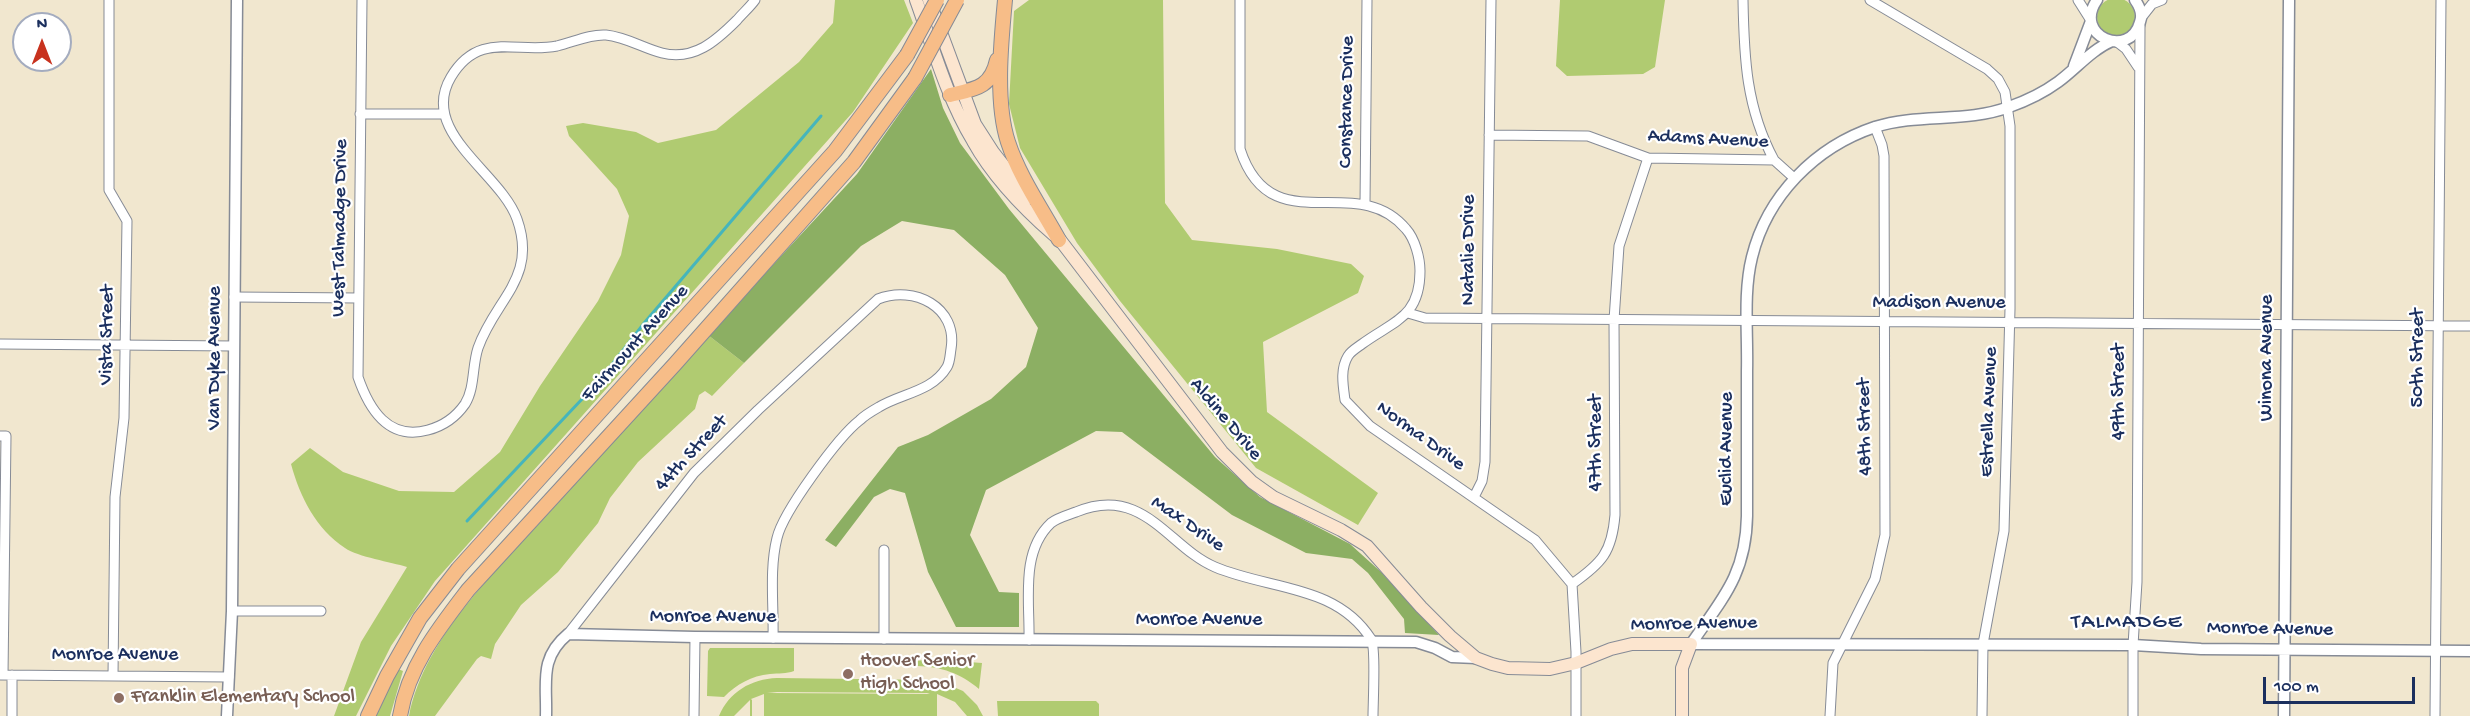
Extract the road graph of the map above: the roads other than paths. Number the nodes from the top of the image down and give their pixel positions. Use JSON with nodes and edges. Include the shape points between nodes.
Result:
{"nodes":[{"id":1,"x":109,"y":0,"type":"edge"},
{"id":2,"x":237,"y":0,"type":"edge"},
{"id":3,"x":362,"y":0,"type":"edge"},
{"id":4,"x":755,"y":0,"type":"edge"},
{"id":5,"x":916,"y":0,"type":"edge"},
{"id":6,"x":929,"y":0,"type":"edge"},
{"id":7,"x":937,"y":0,"type":"edge"},
{"id":8,"x":957,"y":0,"type":"edge"},
{"id":9,"x":1005,"y":0,"type":"edge"},
{"id":10,"x":1240,"y":0,"type":"edge"},
{"id":11,"x":1367,"y":0,"type":"edge"},
{"id":12,"x":1491,"y":0,"type":"edge"},
{"id":13,"x":1743,"y":0,"type":"edge"},
{"id":14,"x":1870,"y":0,"type":"edge"},
{"id":15,"x":2079,"y":0,"type":"edge"},
{"id":16,"x":2097,"y":0,"type":"edge"},
{"id":17,"x":2135,"y":0,"type":"edge"},
{"id":18,"x":2162,"y":0,"type":"edge"},
{"id":19,"x":2289,"y":0,"type":"edge"},
{"id":20,"x":2440,"y":0,"type":"edge"},
{"id":21,"x":2091,"y":20,"type":"junction"},
{"id":22,"x":2140,"y":22,"type":"junction"},
{"id":23,"x":2115,"y":42,"type":"junction"},
{"id":24,"x":1001,"y":43,"type":"junction"},
{"id":25,"x":2073,"y":69,"type":"junction"},
{"id":26,"x":2139,"y":69,"type":"junction"},
{"id":27,"x":956,"y":94,"type":"junction"},
{"id":28,"x":2008,"y":108,"type":"junction"},
{"id":29,"x":360,"y":114,"type":"junction"},
{"id":30,"x":444,"y":114,"type":"junction"},
{"id":31,"x":1875,"y":127,"type":"junction"},
{"id":32,"x":1489,"y":135,"type":"junction"},
{"id":33,"x":1648,"y":158,"type":"junction"},
{"id":34,"x":1774,"y":160,"type":"junction"},
{"id":35,"x":1794,"y":178,"type":"junction"},
{"id":36,"x":1365,"y":204,"type":"junction"},
{"id":37,"x":1059,"y":240,"type":"junction"},
{"id":38,"x":234,"y":297,"type":"junction"},
{"id":39,"x":358,"y":298,"type":"junction"},
{"id":40,"x":1408,"y":313,"type":"junction"},
{"id":41,"x":1488,"y":319,"type":"junction"},
{"id":42,"x":1614,"y":320,"type":"junction"},
{"id":43,"x":1748,"y":321,"type":"junction"},
{"id":44,"x":1883,"y":322,"type":"junction"},
{"id":45,"x":2010,"y":322,"type":"junction"},
{"id":46,"x":2138,"y":323,"type":"junction"},
{"id":47,"x":2286,"y":324,"type":"junction"},
{"id":48,"x":2437,"y":325,"type":"junction"},
{"id":49,"x":2470,"y":326,"type":"edge"},
{"id":50,"x":0,"y":344,"type":"edge"},
{"id":51,"x":126,"y":345,"type":"junction"},
{"id":52,"x":234,"y":346,"type":"junction"},
{"id":53,"x":3,"y":436,"type":"edge"},
{"id":54,"x":1474,"y":497,"type":"junction"},
{"id":55,"x":884,"y":550,"type":"dead end"},
{"id":56,"x":1572,"y":584,"type":"junction"},
{"id":57,"x":232,"y":611,"type":"junction"},
{"id":58,"x":321,"y":611,"type":"dead end"},
{"id":59,"x":568,"y":634,"type":"junction"},
{"id":60,"x":695,"y":638,"type":"junction"},
{"id":61,"x":773,"y":638,"type":"junction"},
{"id":62,"x":884,"y":639,"type":"junction"},
{"id":63,"x":1029,"y":640,"type":"junction"},
{"id":64,"x":1373,"y":642,"type":"junction"},
{"id":65,"x":1844,"y":644,"type":"junction"},
{"id":66,"x":1983,"y":644,"type":"junction"},
{"id":67,"x":1691,"y":645,"type":"junction"},
{"id":68,"x":2133,"y":645,"type":"junction"},
{"id":69,"x":2285,"y":650,"type":"junction"},
{"id":70,"x":2436,"y":651,"type":"junction"},
{"id":71,"x":2470,"y":651,"type":"edge"},
{"id":72,"x":1476,"y":658,"type":"junction"},
{"id":73,"x":1576,"y":663,"type":"junction"},
{"id":74,"x":5,"y":675,"type":"edge"},
{"id":75,"x":113,"y":676,"type":"junction"},
{"id":76,"x":229,"y":677,"type":"junction"},
{"id":77,"x":12,"y":716,"type":"edge"},
{"id":78,"x":227,"y":716,"type":"edge"},
{"id":79,"x":368,"y":716,"type":"edge"},
{"id":80,"x":400,"y":716,"type":"edge"},
{"id":81,"x":546,"y":716,"type":"edge"},
{"id":82,"x":694,"y":716,"type":"edge"},
{"id":83,"x":1373,"y":716,"type":"edge"},
{"id":84,"x":1576,"y":716,"type":"edge"},
{"id":85,"x":1682,"y":716,"type":"edge"},
{"id":86,"x":1830,"y":716,"type":"edge"},
{"id":87,"x":1983,"y":716,"type":"edge"},
{"id":88,"x":2133,"y":716,"type":"edge"},
{"id":89,"x":2284,"y":716,"type":"edge"},
{"id":90,"x":2435,"y":716,"type":"edge"}],
"edges":[{"from":1,"to":51,"type":"street","name":"Vista Street","via":[[109,190],[128,221]]},
{"from":2,"to":38,"type":"street","name":"Van Dyke Avenue"},
{"from":3,"to":29,"type":"street","name":"West Talmadge Drive"},
{"from":4,"to":30,"type":"street","via":[[716,40],[679,55],[599,35],[557,46],[489,47],[464,61],[450,78]]},
{"from":5,"to":27,"type":"main road","name":"Aldine Drive"},
{"from":6,"to":27,"type":"main road","name":"Aldine Drive"},
{"from":7,"to":79,"type":"main road","name":"Fairmount Avenue","bridge":true,"via":[[907,55],[836,151],[458,569],[420,618]]},
{"from":8,"to":80,"type":"main road","name":"Fairmount Avenue","bridge":true,"via":[[915,78],[846,171],[468,590],[422,654],[409,680]]},
{"from":9,"to":24,"type":"main road"},
{"from":10,"to":36,"type":"street","name":"Norma Drive","via":[[1240,149],[1244,163],[1267,193],[1292,202]]},
{"from":11,"to":36,"type":"street","name":"Constance Drive"},
{"from":12,"to":32,"type":"street","name":"Natalie Drive"},
{"from":13,"to":34,"type":"street","via":[[1744,63],[1750,100]]},
{"from":14,"to":28,"type":"street","name":"Estrella Avenue","via":[[1987,69],[2002,85]]},
{"from":15,"to":21,"type":"street"},
{"from":16,"to":21,"type":"street"},
{"from":17,"to":22,"type":"street"},
{"from":18,"to":22,"type":"street","via":[[2152,4]]},
{"from":19,"to":47,"type":"street","name":"Winona Avenue"},
{"from":20,"to":48,"type":"street","name":"50th Street"},
{"from":21,"to":23,"type":"street","via":[[2100,37]]},
{"from":21,"to":25,"type":"street"},
{"from":22,"to":23,"type":"street","via":[[2131,37]]},
{"from":22,"to":26,"type":"street","name":"49th Street"},
{"from":23,"to":25,"type":"street","via":[[2098,48]]},
{"from":23,"to":26,"type":"street","via":[[2126,49]]},
{"from":24,"to":27,"type":"main road","via":[[991,78]]},
{"from":24,"to":37,"type":"main road","via":[[1007,141]]},
{"from":25,"to":28,"type":"street","via":[[2031,99]]},
{"from":26,"to":46,"type":"street","name":"49th Street"},
{"from":27,"to":37,"type":"main road","name":"Aldine Drive","via":[[963,123],[983,158],[1028,212]]},
{"from":28,"to":31,"type":"street","via":[[1981,115],[1924,118]]},
{"from":28,"to":45,"type":"street","name":"Estrella Avenue"},
{"from":29,"to":30,"type":"street"},
{"from":29,"to":39,"type":"street","name":"West Talmadge Drive"},
{"from":30,"to":39,"type":"street","name":"West Talmadge Drive","via":[[459,144],[511,204],[522,239],[516,284],[486,328],[472,386],[465,404],[454,416],[440,426],[408,432],[393,428],[371,410],[358,377]]},
{"from":31,"to":35,"type":"street","via":[[1823,153]]},
{"from":31,"to":44,"type":"street","name":"48th Street","via":[[1884,156]]},
{"from":32,"to":33,"type":"street","name":"Adams Avenue","via":[[1588,136]]},
{"from":32,"to":41,"type":"street","name":"Natalie Drive"},
{"from":33,"to":34,"type":"street","name":"Adams Avenue"},
{"from":33,"to":42,"type":"street","name":"47th Street","via":[[1619,246]]},
{"from":34,"to":35,"type":"street","name":"Adams Avenue"},
{"from":35,"to":43,"type":"street","name":"Euclid Avenue","via":[[1766,219],[1758,239],[1748,282]]},
{"from":36,"to":40,"type":"street","name":"Norma Drive","via":[[1380,209],[1408,230],[1420,259],[1420,286]]},
{"from":37,"to":72,"type":"main road","name":"Aldine Drive","via":[[1222,452],[1273,497],[1367,546],[1421,607]]},
{"from":38,"to":39,"type":"street"},
{"from":38,"to":52,"type":"street","name":"Van Dyke Avenue"},
{"from":40,"to":41,"type":"street","name":"Madison Avenue","via":[[1425,318]]},
{"from":40,"to":54,"type":"street","name":"Norma Drive","via":[[1349,354],[1342,371],[1345,400],[1370,426]]},
{"from":41,"to":42,"type":"street","name":"Madison Avenue"},
{"from":41,"to":54,"type":"street","name":"Natalie Drive","via":[[1485,462]]},
{"from":42,"to":43,"type":"street","name":"Madison Avenue"},
{"from":42,"to":56,"type":"street","name":"47th Street","via":[[1613,539],[1588,573]]},
{"from":43,"to":44,"type":"street","name":"Madison Avenue"},
{"from":43,"to":67,"type":"street","name":"Euclid Avenue","via":[[1744,552],[1729,591]]},
{"from":44,"to":45,"type":"street","name":"Madison Avenue"},
{"from":44,"to":65,"type":"street","name":"48th Street","via":[[1885,535],[1875,579]]},
{"from":45,"to":46,"type":"street","name":"Madison Avenue"},
{"from":45,"to":66,"type":"street","name":"Estrella Avenue","via":[[2004,531]]},
{"from":46,"to":47,"type":"street","name":"Madison Avenue"},
{"from":46,"to":68,"type":"street","name":"49th Street","via":[[2137,582]]},
{"from":47,"to":48,"type":"street","name":"Madison Avenue"},
{"from":47,"to":69,"type":"street","name":"Winona Avenue"},
{"from":48,"to":49,"type":"street","name":"Madison Avenue"},
{"from":48,"to":70,"type":"street","name":"50th Street"},
{"from":50,"to":51,"type":"street"},
{"from":51,"to":52,"type":"street"},
{"from":51,"to":75,"type":"street","name":"Vista Street","via":[[124,418],[115,497]]},
{"from":52,"to":57,"type":"street","name":"Van Dyke Avenue"},
{"from":53,"to":74,"type":"street"},
{"from":54,"to":56,"type":"street","name":"Norma Drive","via":[[1535,540]]},
{"from":55,"to":62,"type":"street"},
{"from":56,"to":73,"type":"street"},
{"from":57,"to":58,"type":"street"},
{"from":57,"to":76,"type":"street","name":"Van Dyke Avenue"},
{"from":59,"to":60,"type":"street","name":"Monroe Avenue"},
{"from":59,"to":61,"type":"street","name":"44th Street","via":[[694,473],[870,305],[888,295],[909,294],[928,302],[947,321],[953,338],[949,365],[918,392],[888,402],[860,419],[838,442],[786,516],[777,537]]},
{"from":59,"to":81,"type":"street","name":"44th Street","via":[[555,645],[547,662]]},
{"from":60,"to":61,"type":"street","name":"Monroe Avenue"},
{"from":60,"to":82,"type":"street"},
{"from":61,"to":62,"type":"street","name":"Monroe Avenue"},
{"from":62,"to":63,"type":"street","name":"Monroe Avenue"},
{"from":63,"to":64,"type":"street","name":"Monroe Avenue"},
{"from":63,"to":64,"type":"street","name":"Max Drive","via":[[1030,558],[1037,542],[1052,522],[1107,504],[1138,513],[1216,568],[1338,605],[1355,618]]},
{"from":64,"to":72,"type":"street","name":"Monroe Avenue","via":[[1416,642],[1452,657]]},
{"from":64,"to":83,"type":"street"},
{"from":65,"to":66,"type":"street","name":"Monroe Avenue"},
{"from":65,"to":67,"type":"street","name":"Monroe Avenue"},
{"from":65,"to":86,"type":"street","name":"48th Street","via":[[1833,663]]},
{"from":66,"to":68,"type":"street","name":"Monroe Avenue"},
{"from":66,"to":87,"type":"street","name":"Estrella Avenue"},
{"from":67,"to":73,"type":"main road","name":"Monroe Avenue","via":[[1632,645]]},
{"from":67,"to":85,"type":"main road","name":"Euclid Avenue","via":[[1682,668]]},
{"from":68,"to":69,"type":"street","name":"Monroe Avenue"},
{"from":68,"to":88,"type":"street","name":"49th Street"},
{"from":69,"to":70,"type":"street","name":"Monroe Avenue"},
{"from":69,"to":89,"type":"street","name":"Winona Avenue"},
{"from":70,"to":71,"type":"street","name":"Monroe Avenue"},
{"from":70,"to":90,"type":"street","name":"50th Street"},
{"from":72,"to":73,"type":"main road","name":"Monroe Avenue","via":[[1508,668],[1550,669]]},
{"from":73,"to":84,"type":"street"},
{"from":74,"to":75,"type":"street","name":"Monroe Avenue"},
{"from":74,"to":77,"type":"street"},
{"from":75,"to":76,"type":"street","name":"Monroe Avenue"},
{"from":76,"to":78,"type":"street","name":"Van Dyke Avenue"}]}
